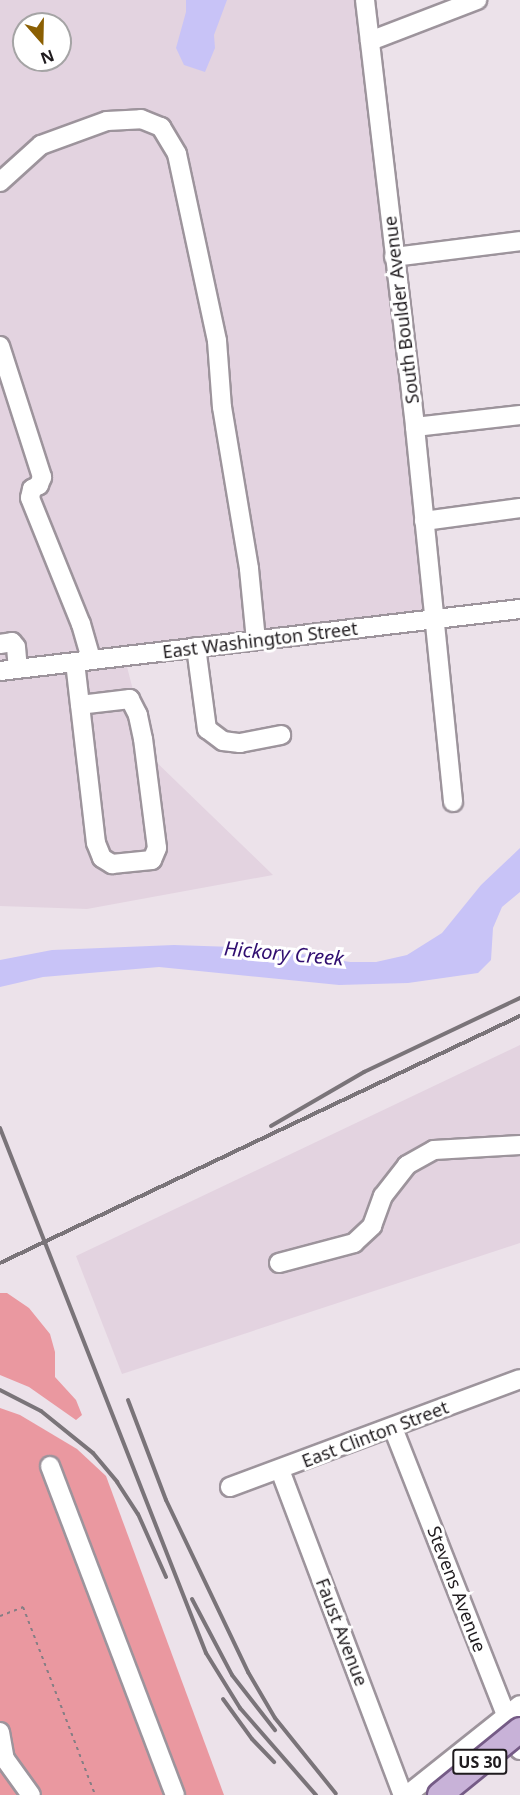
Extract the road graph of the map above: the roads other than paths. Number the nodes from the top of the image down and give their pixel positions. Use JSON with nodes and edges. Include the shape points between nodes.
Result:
{"nodes":[{"id":1,"x":365,"y":0,"type":"edge"},
{"id":2,"x":477,"y":0,"type":"edge"},
{"id":3,"x":370,"y":41,"type":"junction"},
{"id":4,"x":0,"y":182,"type":"edge"},
{"id":5,"x":520,"y":241,"type":"edge"},
{"id":6,"x":394,"y":257,"type":"junction"},
{"id":7,"x":0,"y":346,"type":"edge"},
{"id":8,"x":520,"y":415,"type":"edge"},
{"id":9,"x":415,"y":427,"type":"junction"},
{"id":10,"x":520,"y":508,"type":"edge"},
{"id":11,"x":424,"y":521,"type":"junction"},
{"id":12,"x":520,"y":609,"type":"edge"},
{"id":13,"x":433,"y":620,"type":"junction"},
{"id":14,"x":256,"y":640,"type":"junction"},
{"id":15,"x":0,"y":644,"type":"edge"},
{"id":16,"x":196,"y":647,"type":"junction"},
{"id":17,"x":83,"y":661,"type":"junction"},
{"id":18,"x":9,"y":670,"type":"edge"},
{"id":19,"x":80,"y":705,"type":"junction"},
{"id":20,"x":281,"y":735,"type":"dead end"},
{"id":21,"x":453,"y":802,"type":"dead end"},
{"id":22,"x":520,"y":1145,"type":"edge"},
{"id":23,"x":279,"y":1263,"type":"dead end"},
{"id":24,"x":520,"y":1379,"type":"edge"},
{"id":25,"x":393,"y":1428,"type":"junction"},
{"id":26,"x":50,"y":1466,"type":"dead end"},
{"id":27,"x":280,"y":1470,"type":"junction"},
{"id":28,"x":230,"y":1487,"type":"dead end"},
{"id":29,"x":516,"y":1717,"type":"edge"},
{"id":30,"x":0,"y":1732,"type":"edge"},
{"id":31,"x":520,"y":1750,"type":"edge"},
{"id":32,"x":31,"y":1795,"type":"edge"},
{"id":33,"x":175,"y":1795,"type":"edge"},
{"id":34,"x":405,"y":1795,"type":"edge"},
{"id":35,"x":440,"y":1795,"type":"edge"}],
"edges":[{"from":1,"to":3,"type":"street","name":"South Boulder Avenue"},
{"from":2,"to":3,"type":"street"},
{"from":3,"to":6,"type":"street","name":"South Boulder Avenue"},
{"from":4,"to":14,"type":"street","via":[[41,145],[107,121],[141,118],[161,127],[177,154],[217,340],[222,407],[249,569]]},
{"from":5,"to":6,"type":"street"},
{"from":6,"to":9,"type":"street","name":"South Boulder Avenue"},
{"from":7,"to":17,"type":"street","via":[[42,477],[30,498],[81,624]]},
{"from":8,"to":9,"type":"street"},
{"from":9,"to":11,"type":"street","name":"South Boulder Avenue"},
{"from":10,"to":11,"type":"street"},
{"from":11,"to":13,"type":"street","name":"South Boulder Avenue"},
{"from":12,"to":13,"type":"street","name":"East Washington Street"},
{"from":13,"to":14,"type":"street","name":"East Washington Street"},
{"from":13,"to":21,"type":"street","name":"South Boulder Avenue"},
{"from":14,"to":16,"type":"street","name":"East Washington Street"},
{"from":15,"to":18,"type":"street","via":[[12,642],[15,647]]},
{"from":16,"to":17,"type":"street","name":"East Washington Street"},
{"from":16,"to":20,"type":"street","via":[[207,729],[223,741],[240,743]]},
{"from":17,"to":18,"type":"street","name":"East Washington Street"},
{"from":17,"to":19,"type":"street"},
{"from":19,"to":19,"type":"street","via":[[96,843],[102,858],[112,864],[152,860],[157,848],[138,715],[130,699]]},
{"from":22,"to":23,"type":"street","via":[[434,1150],[407,1165],[383,1196],[372,1226],[354,1243]]},
{"from":24,"to":25,"type":"street","name":"East Clinton Street"},
{"from":25,"to":27,"type":"street","name":"East Clinton Street"},
{"from":25,"to":29,"type":"street","name":"Stevens Avenue"},
{"from":26,"to":33,"type":"street"},
{"from":27,"to":28,"type":"street","name":"East Clinton Street"},
{"from":27,"to":34,"type":"street","name":"Faust Avenue"},
{"from":29,"to":31,"type":"street","name":"Stevens Avenue"},
{"from":29,"to":34,"type":"street"},
{"from":29,"to":35,"type":"main road","number":"US 30","bridge":true},
{"from":30,"to":32,"type":"street","via":[[5,1759]]}]}
